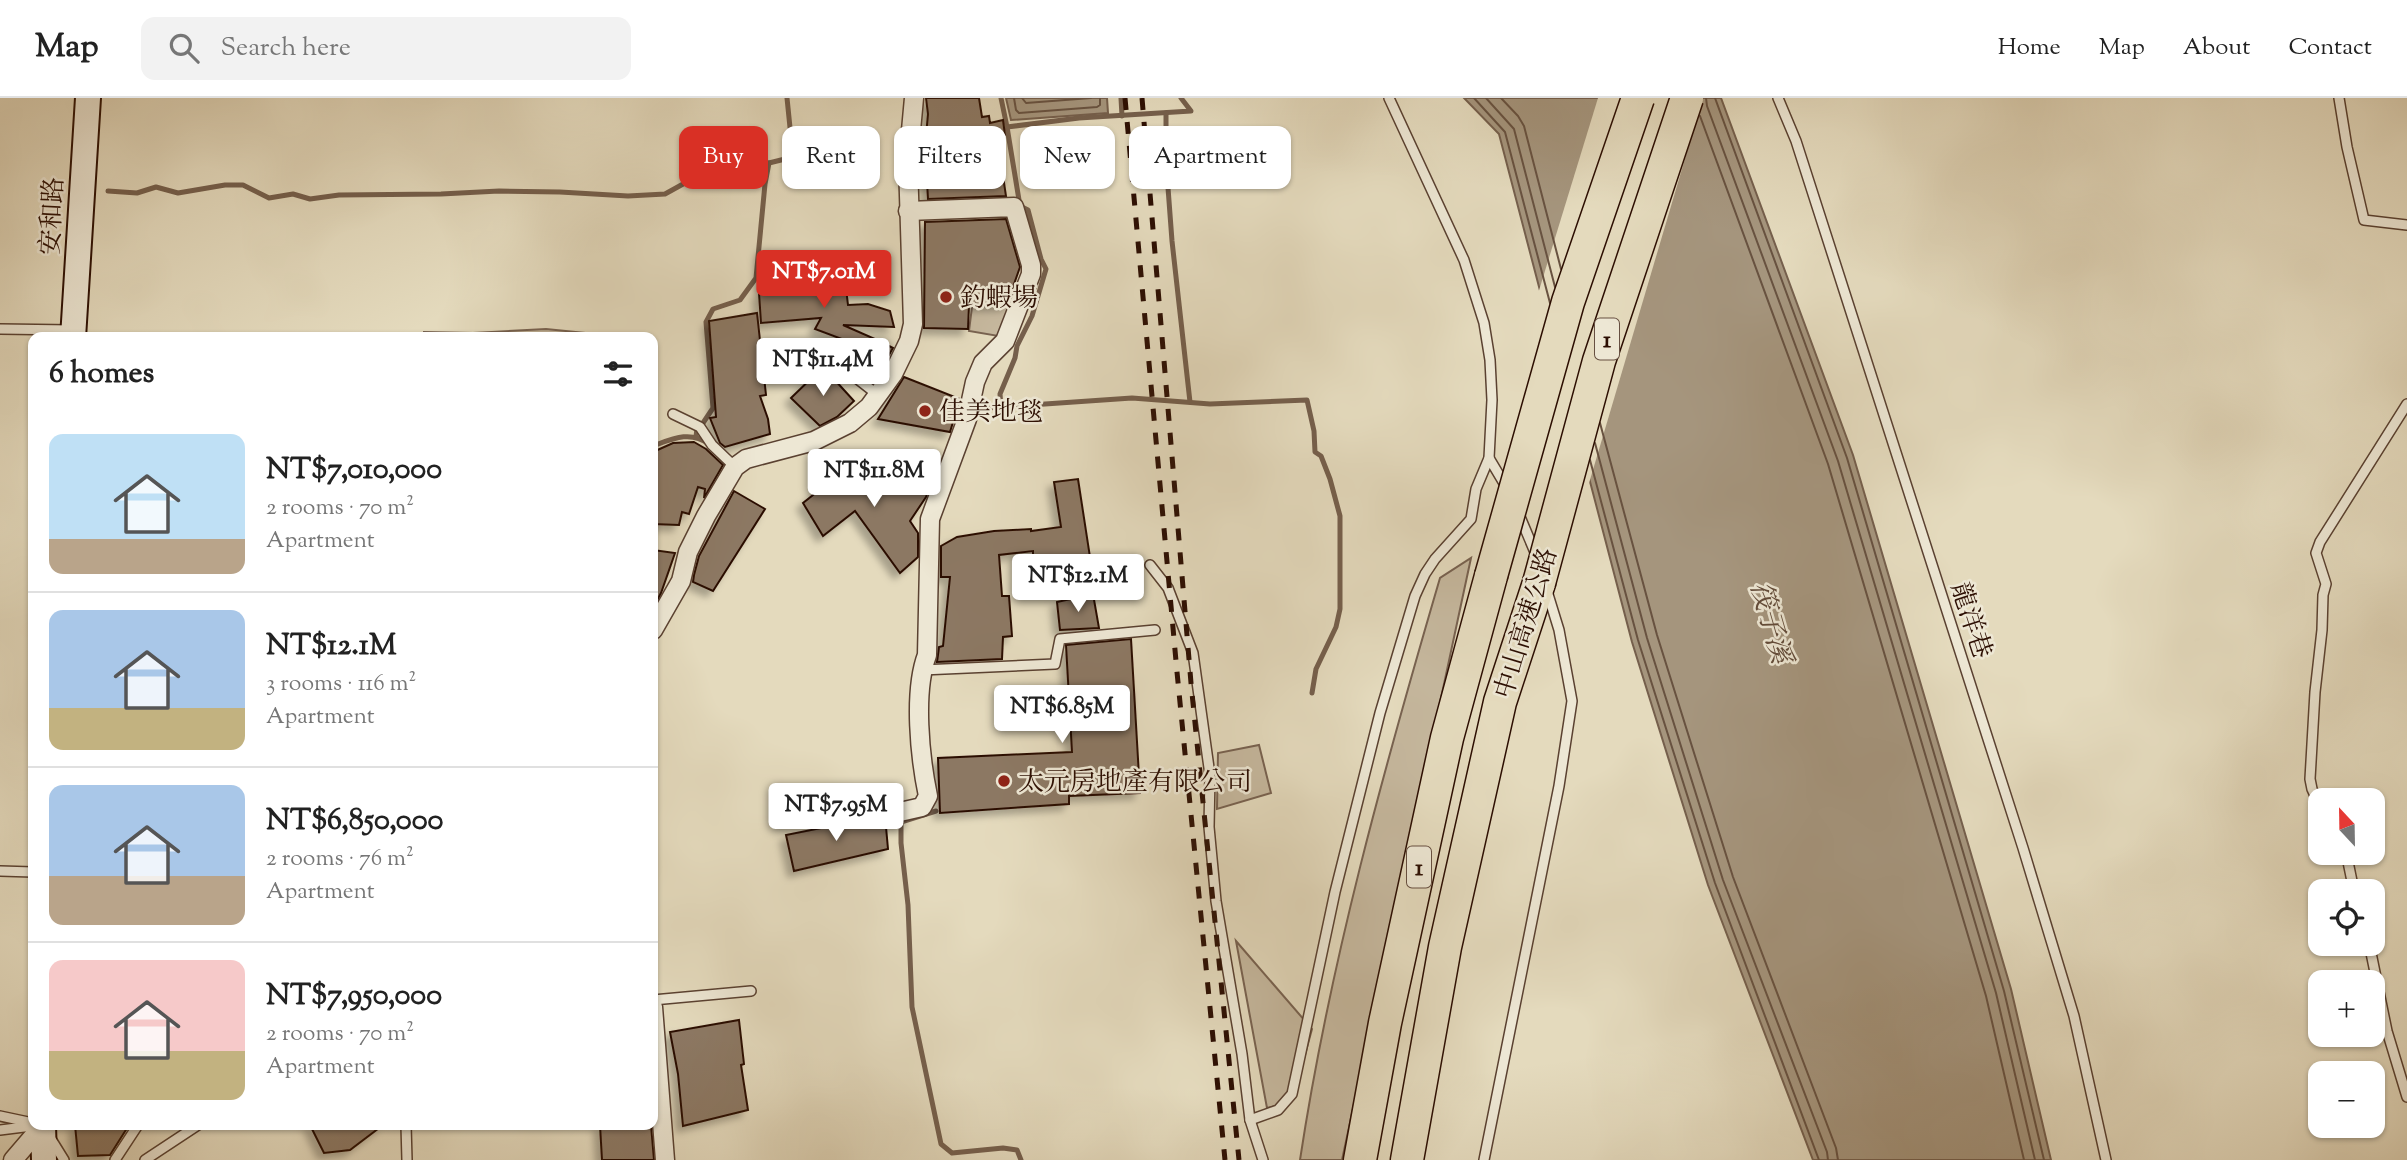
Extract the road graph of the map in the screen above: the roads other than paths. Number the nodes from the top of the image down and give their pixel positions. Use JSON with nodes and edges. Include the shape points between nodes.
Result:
{"nodes":[{"id":1,"x":88,"y":98,"type":"edge"},
{"id":2,"x":914,"y":98,"type":"edge"},
{"id":3,"x":1389,"y":98,"type":"edge"},
{"id":4,"x":1638,"y":98,"type":"edge"},
{"id":5,"x":1687,"y":98,"type":"edge"},
{"id":6,"x":1778,"y":98,"type":"edge"},
{"id":7,"x":2339,"y":98,"type":"edge"},
{"id":8,"x":908,"y":211,"type":"junction"},
{"id":9,"x":2407,"y":225,"type":"edge"},
{"id":10,"x":0,"y":329,"type":"edge"},
{"id":11,"x":44,"y":332,"type":"edge"},
{"id":12,"x":73,"y":332,"type":"edge"},
{"id":13,"x":782,"y":345,"type":"dead end"},
{"id":14,"x":878,"y":395,"type":"junction"},
{"id":15,"x":2407,"y":404,"type":"edge"},
{"id":16,"x":673,"y":414,"type":"dead end"},
{"id":17,"x":1489,"y":458,"type":"junction"},
{"id":18,"x":735,"y":467,"type":"junction"},
{"id":19,"x":1150,"y":565,"type":"dead end"},
{"id":20,"x":658,"y":621,"type":"edge"},
{"id":21,"x":1155,"y":630,"type":"dead end"},
{"id":22,"x":922,"y":670,"type":"junction"},
{"id":23,"x":2312,"y":788,"type":"edge"},
{"id":24,"x":882,"y":816,"type":"dead end"},
{"id":25,"x":0,"y":871,"type":"edge"},
{"id":26,"x":28,"y":872,"type":"edge"},
{"id":27,"x":2372,"y":956,"type":"edge"},
{"id":28,"x":751,"y":991,"type":"dead end"},
{"id":29,"x":658,"y":1000,"type":"edge"},
{"id":30,"x":658,"y":1066,"type":"edge"},
{"id":31,"x":2407,"y":1097,"type":"edge"},
{"id":32,"x":0,"y":1116,"type":"edge"},
{"id":33,"x":1250,"y":1120,"type":"junction"},
{"id":34,"x":28,"y":1122,"type":"edge"},
{"id":35,"x":28,"y":1126,"type":"edge"},
{"id":36,"x":0,"y":1129,"type":"edge"},
{"id":37,"x":38,"y":1130,"type":"edge"},
{"id":38,"x":42,"y":1130,"type":"edge"},
{"id":39,"x":45,"y":1130,"type":"edge"},
{"id":40,"x":135,"y":1130,"type":"edge"},
{"id":41,"x":190,"y":1130,"type":"edge"},
{"id":42,"x":406,"y":1130,"type":"edge"},
{"id":43,"x":13,"y":1160,"type":"edge"},
{"id":44,"x":44,"y":1160,"type":"edge"},
{"id":45,"x":64,"y":1160,"type":"edge"},
{"id":46,"x":115,"y":1160,"type":"edge"},
{"id":47,"x":145,"y":1160,"type":"edge"},
{"id":48,"x":407,"y":1160,"type":"edge"},
{"id":49,"x":666,"y":1160,"type":"edge"},
{"id":50,"x":1263,"y":1160,"type":"edge"},
{"id":51,"x":1360,"y":1160,"type":"edge"},
{"id":52,"x":1407,"y":1160,"type":"edge"},
{"id":53,"x":1484,"y":1160,"type":"edge"},
{"id":54,"x":2106,"y":1160,"type":"edge"}],
"edges":[{"from":1,"to":12,"type":"main road","name":"安和路"},
{"from":2,"to":8,"type":"street"},
{"from":3,"to":17,"type":"lane","via":[[1464,260],[1484,323],[1492,400]]},
{"from":4,"to":51,"type":"highway","name":"中山高速公路","number":"1","bridge":true,"via":[[1568,302],[1447,738]]},
{"from":5,"to":52,"type":"highway","name":"中山高速公路","number":"1","bridge":true,"via":[[1599,361],[1539,583],[1500,702],[1445,947]]},
{"from":6,"to":54,"type":"lane","name":"龍洋巷","via":[[1796,141],[2023,848],[2074,1016]]},
{"from":7,"to":9,"type":"lane","via":[[2364,220]]},
{"from":8,"to":14,"type":"street","via":[[913,324],[893,374]]},
{"from":8,"to":22,"type":"street","via":[[1014,207],[1031,265],[1028,285],[1004,341],[983,363],[975,382],[967,419],[930,519],[927,655]]},
{"from":10,"to":11,"type":"lane"},
{"from":13,"to":14,"type":"lane","via":[[818,348]]},
{"from":14,"to":18,"type":"street","via":[[850,423],[814,441],[746,459]]},
{"from":15,"to":23,"type":"lane","via":[[2316,553],[2326,584],[2315,692]]},
{"from":16,"to":18,"type":"lane","via":[[701,427]]},
{"from":17,"to":33,"type":"lane","via":[[1476,489],[1471,519],[1435,559],[1415,596],[1335,892],[1292,1094],[1278,1110]]},
{"from":17,"to":53,"type":"lane","via":[[1538,560],[1559,629],[1572,701]]},
{"from":18,"to":20,"type":"street","via":[[688,552],[681,581]]},
{"from":19,"to":33,"type":"lane","via":[[1168,589],[1193,653],[1210,775],[1216,901]]},
{"from":21,"to":22,"type":"lane","via":[[1060,639],[1055,664]]},
{"from":22,"to":24,"type":"street","via":[[920,755],[928,796],[922,807]]},
{"from":25,"to":26,"type":"lane"},
{"from":27,"to":31,"type":"lane"},
{"from":28,"to":29,"type":"lane"},
{"from":30,"to":49,"type":"street"},
{"from":32,"to":34,"type":"lane"},
{"from":33,"to":50,"type":"lane"},
{"from":35,"to":36,"type":"lane"},
{"from":37,"to":43,"type":"street"},
{"from":38,"to":44,"type":"main road"},
{"from":39,"to":45,"type":"lane"},
{"from":40,"to":46,"type":"lane"},
{"from":41,"to":47,"type":"lane"},
{"from":42,"to":48,"type":"lane"}]}
